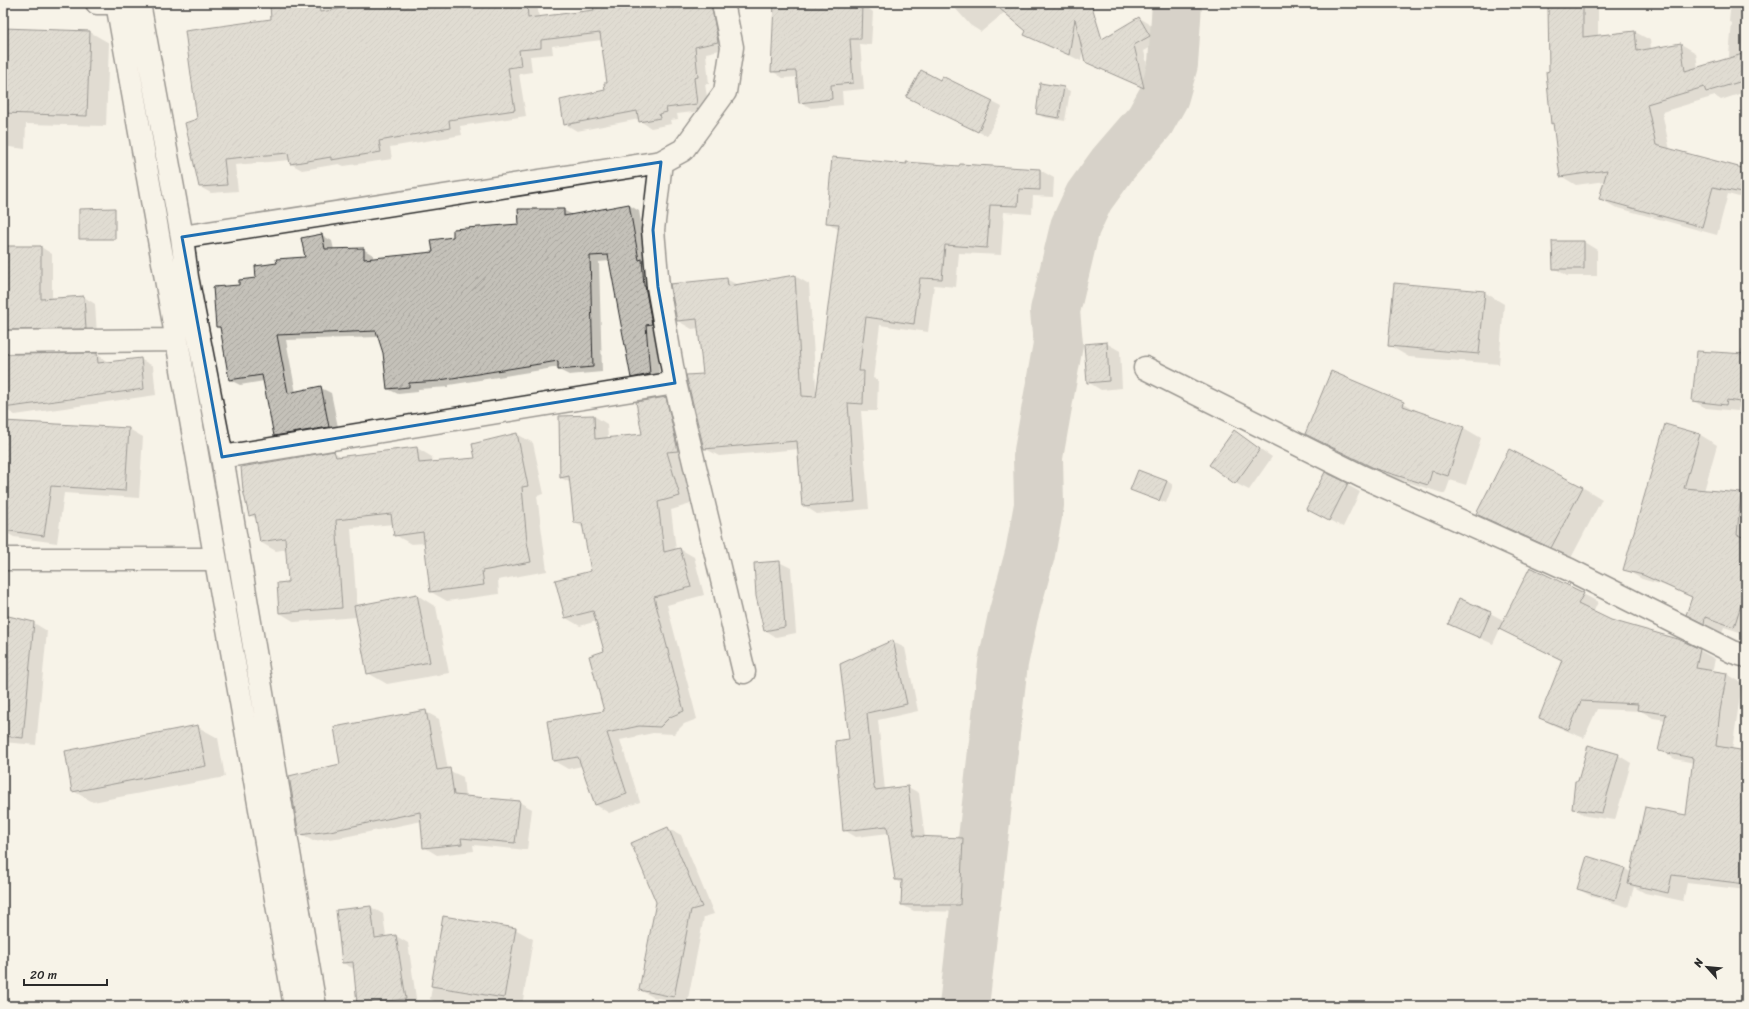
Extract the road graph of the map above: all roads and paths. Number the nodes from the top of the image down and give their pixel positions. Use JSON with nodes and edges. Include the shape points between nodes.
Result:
{"nodes":[{"id":1,"x":113,"y":3,"type":"edge"},
{"id":2,"x":139,"y":3,"type":"edge"},
{"id":3,"x":723,"y":3,"type":"edge"},
{"id":4,"x":661,"y":162,"type":"junction"},
{"id":5,"x":182,"y":237,"type":"junction"},
{"id":6,"x":187,"y":277,"type":"junction"},
{"id":7,"x":166,"y":280,"type":"junction"},
{"id":8,"x":176,"y":340,"type":"junction"},
{"id":9,"x":3,"y":342,"type":"edge"},
{"id":10,"x":1145,"y":368,"type":"dead end"},
{"id":11,"x":675,"y":383,"type":"junction"},
{"id":12,"x":222,"y":457,"type":"junction"},
{"id":13,"x":3,"y":559,"type":"edge"},
{"id":14,"x":215,"y":560,"type":"junction"},
{"id":15,"x":1746,"y":656,"type":"edge"},
{"id":16,"x":744,"y":672,"type":"dead end"},
{"id":17,"x":295,"y":1006,"type":"edge"},
{"id":18,"x":315,"y":1006,"type":"edge"}],
"edges":[{"from":1,"to":7,"type":"street"},
{"from":2,"to":5,"type":"street"},
{"from":3,"to":4,"type":"street","via":[[732,47],[726,92],[683,150]]},
{"from":4,"to":5,"type":"street"},
{"from":4,"to":11,"type":"street","via":[[653,230],[658,287]]},
{"from":5,"to":6,"type":"street"},
{"from":6,"to":7,"type":"street"},
{"from":6,"to":12,"type":"street"},
{"from":7,"to":8,"type":"street"},
{"from":8,"to":9,"type":"street"},
{"from":8,"to":14,"type":"street"},
{"from":10,"to":15,"type":"street","via":[[1361,476],[1570,570],[1733,652]]},
{"from":11,"to":12,"type":"street"},
{"from":11,"to":16,"type":"street"},
{"from":12,"to":18,"type":"street"},
{"from":13,"to":14,"type":"street"},
{"from":14,"to":17,"type":"street"}]}
